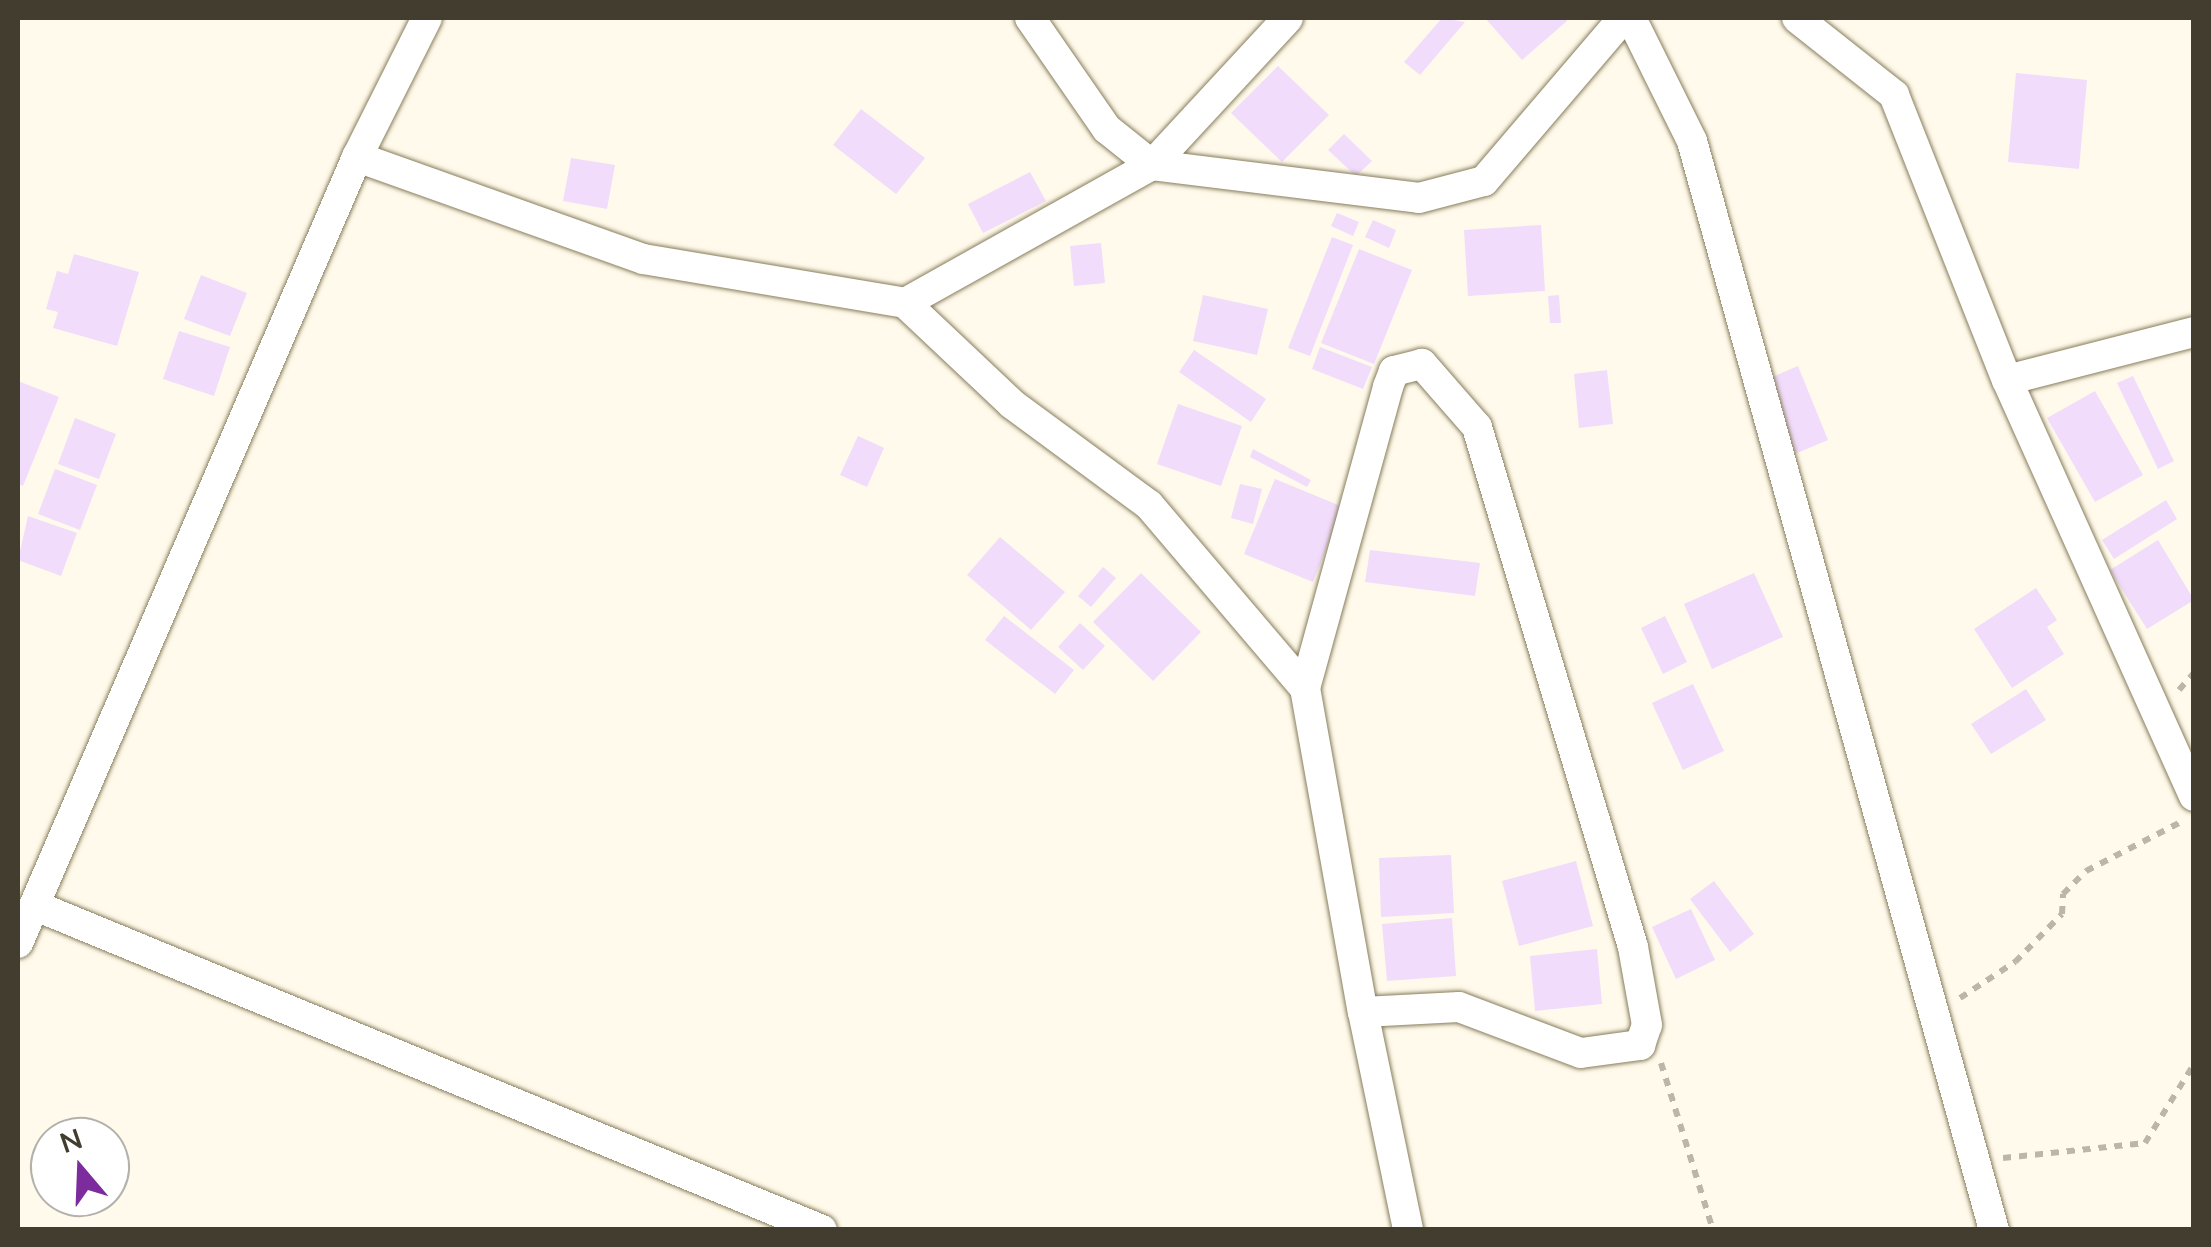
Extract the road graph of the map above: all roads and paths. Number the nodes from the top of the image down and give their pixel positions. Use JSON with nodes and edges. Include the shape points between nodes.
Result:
{"nodes":[{"id":1,"x":427,"y":18,"type":"edge"},
{"id":2,"x":1030,"y":18,"type":"edge"},
{"id":3,"x":1288,"y":18,"type":"edge"},
{"id":4,"x":1623,"y":18,"type":"edge"},
{"id":5,"x":1631,"y":18,"type":"edge"},
{"id":6,"x":1797,"y":18,"type":"edge"},
{"id":7,"x":357,"y":157,"type":"junction"},
{"id":8,"x":1152,"y":165,"type":"junction"},
{"id":9,"x":905,"y":303,"type":"junction"},
{"id":10,"x":2194,"y":332,"type":"edge"},
{"id":11,"x":2008,"y":380,"type":"junction"},
{"id":12,"x":1305,"y":688,"type":"junction"},
{"id":13,"x":2194,"y":796,"type":"edge"},
{"id":14,"x":2194,"y":808,"type":"edge"},
{"id":15,"x":36,"y":906,"type":"junction"},
{"id":16,"x":18,"y":943,"type":"edge"},
{"id":17,"x":1935,"y":1009,"type":"junction"},
{"id":18,"x":1363,"y":1012,"type":"junction"},
{"id":19,"x":1646,"y":1024,"type":"junction"},
{"id":20,"x":2194,"y":1064,"type":"edge"},
{"id":21,"x":1976,"y":1161,"type":"junction"},
{"id":22,"x":822,"y":1230,"type":"edge"},
{"id":23,"x":1408,"y":1230,"type":"edge"},
{"id":24,"x":1713,"y":1230,"type":"edge"},
{"id":25,"x":1994,"y":1230,"type":"edge"}],
"edges":[{"from":1,"to":7,"type":"street"},
{"from":2,"to":8,"type":"street","via":[[1107,129]]},
{"from":3,"to":8,"type":"street"},
{"from":4,"to":8,"type":"street","via":[[1530,134],[1464,191],[1419,198]]},
{"from":5,"to":17,"type":"street","via":[[1692,141]]},
{"from":6,"to":11,"type":"street","via":[[1894,94]]},
{"from":7,"to":9,"type":"street","via":[[643,259]]},
{"from":7,"to":15,"type":"street"},
{"from":8,"to":9,"type":"street"},
{"from":9,"to":12,"type":"street","via":[[1012,404],[1148,505]]},
{"from":10,"to":11,"type":"street"},
{"from":11,"to":13,"type":"street"},
{"from":12,"to":18,"type":"street"},
{"from":12,"to":19,"type":"street","via":[[1388,387],[1394,371],[1422,364],[1440,374],[1477,428],[1633,948]]},
{"from":14,"to":17,"type":"path","via":[[2175,831],[2086,871],[2063,894],[2062,914],[2015,962]]},
{"from":15,"to":16,"type":"street"},
{"from":15,"to":22,"type":"street"},
{"from":17,"to":21,"type":"street"},
{"from":18,"to":19,"type":"street","via":[[1459,1008],[1581,1053],[1640,1045]]},
{"from":18,"to":23,"type":"street"},
{"from":19,"to":24,"type":"path"},
{"from":20,"to":21,"type":"path","via":[[2145,1143]]},
{"from":21,"to":25,"type":"street"}]}
